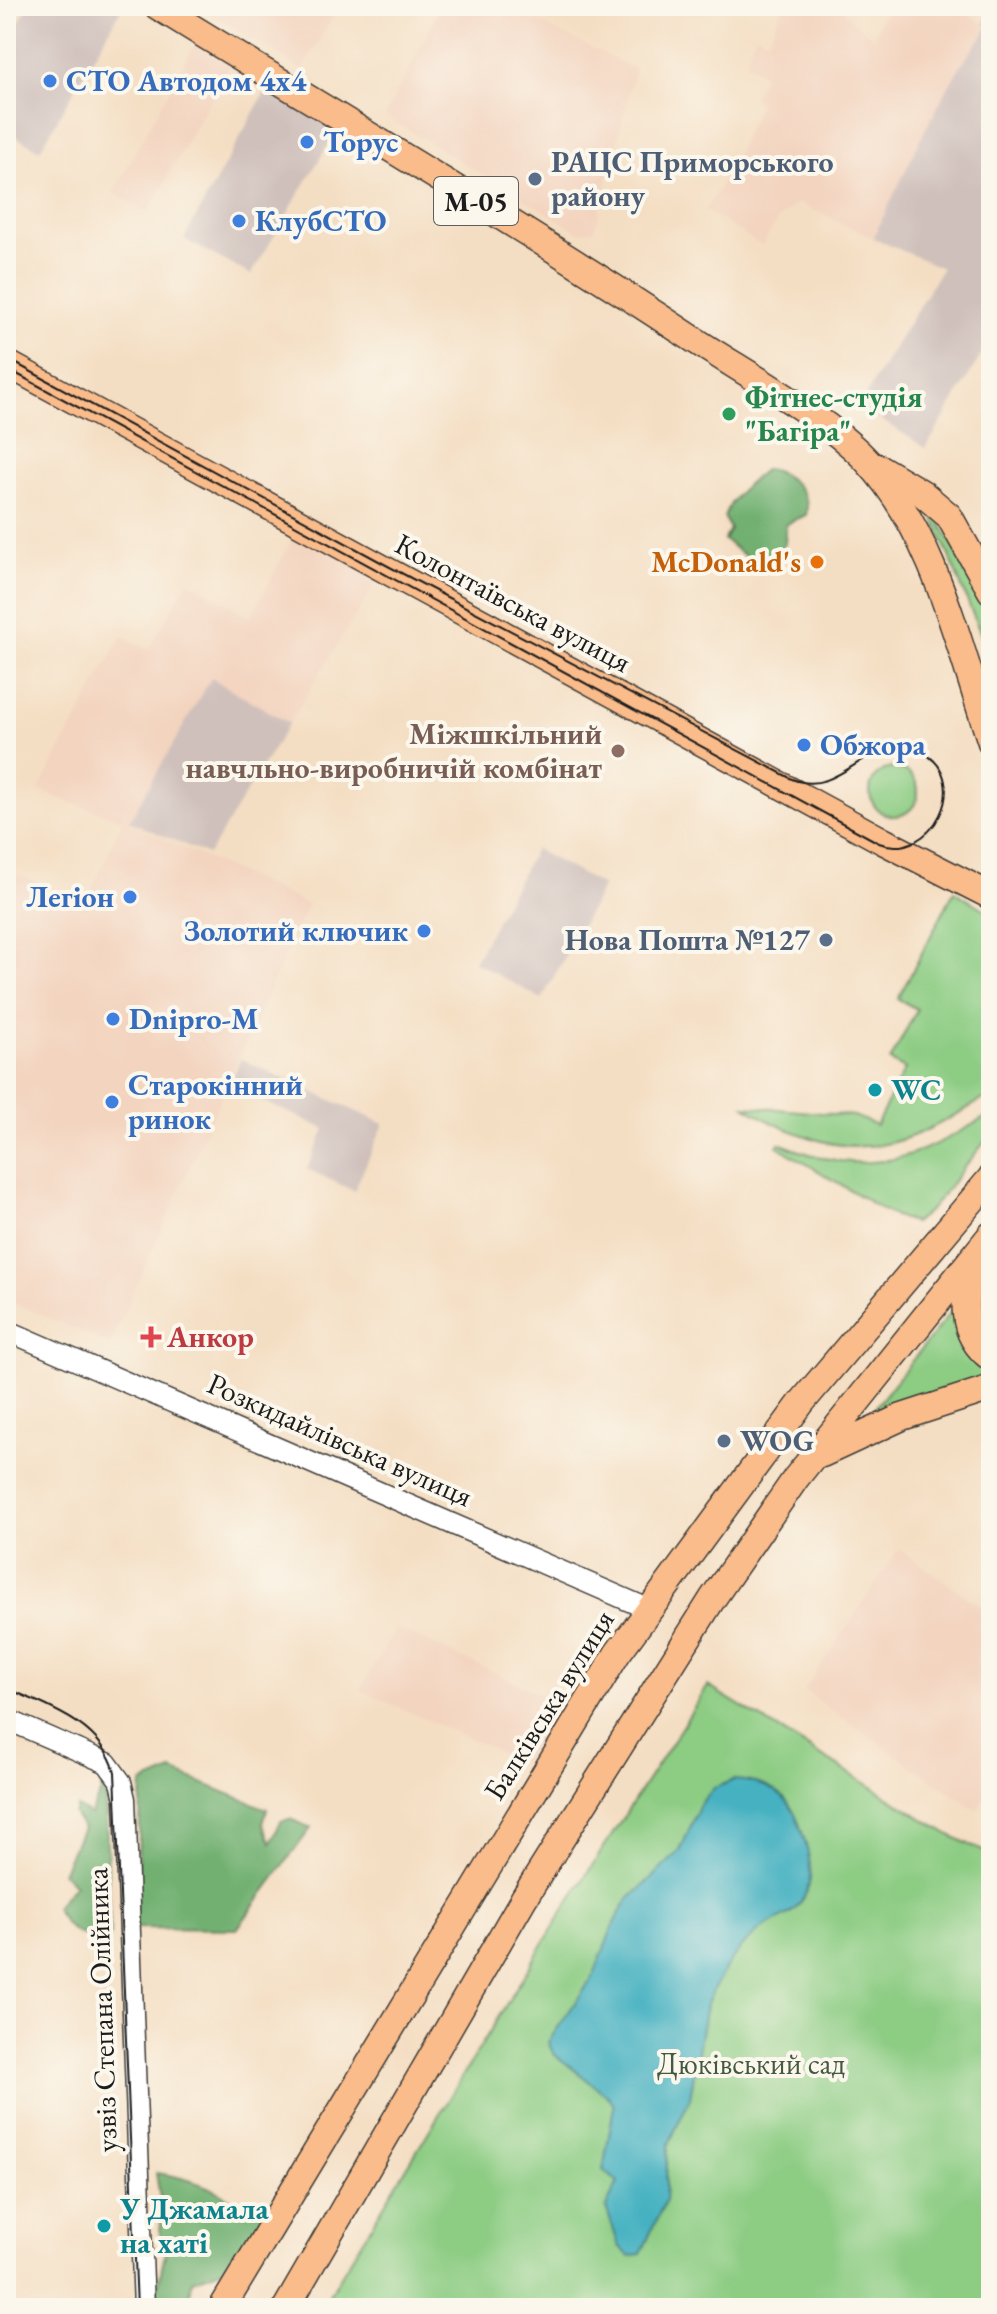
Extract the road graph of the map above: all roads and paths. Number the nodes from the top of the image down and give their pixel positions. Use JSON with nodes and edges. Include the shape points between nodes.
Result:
{"nodes":[{"id":1,"x":157,"y":6,"type":"edge"},
{"id":2,"x":6,"y":363,"type":"edge"},
{"id":3,"x":867,"y":461,"type":"junction"},
{"id":4,"x":991,"y":591,"type":"edge"},
{"id":5,"x":991,"y":742,"type":"edge"},
{"id":6,"x":991,"y":896,"type":"edge"},
{"id":7,"x":991,"y":1178,"type":"edge"},
{"id":8,"x":991,"y":1235,"type":"edge"},
{"id":9,"x":971,"y":1259,"type":"junction"},
{"id":10,"x":6,"y":1330,"type":"edge"},
{"id":11,"x":991,"y":1358,"type":"edge"},
{"id":12,"x":991,"y":1388,"type":"edge"},
{"id":13,"x":811,"y":1459,"type":"junction"},
{"id":14,"x":648,"y":1609,"type":"junction"},
{"id":15,"x":6,"y":1719,"type":"edge"},
{"id":16,"x":144,"y":2308,"type":"edge"},
{"id":17,"x":222,"y":2308,"type":"edge"},
{"id":18,"x":286,"y":2308,"type":"edge"}],
"edges":[{"from":1,"to":3,"type":"main road","number":"М-05","via":[[586,268],[816,421]]},
{"from":2,"to":6,"type":"main road","name":"Колонтаївська вулиця"},
{"from":3,"to":4,"type":"main road","via":[[922,493],[949,516]]},
{"from":3,"to":5,"type":"main road","number":"М-05","via":[[900,507],[927,559]]},
{"from":7,"to":14,"type":"main road","name":"Балківська вулиця","via":[[802,1402]]},
{"from":8,"to":9,"type":"main road"},
{"from":9,"to":11,"type":"main road","via":[[965,1316],[970,1333]]},
{"from":9,"to":13,"type":"main road"},
{"from":10,"to":14,"type":"street","name":"Розкидайлівська вулиця"},
{"from":12,"to":13,"type":"main road","via":[[902,1417]]},
{"from":13,"to":18,"type":"main road","via":[[713,1598],[524,1898]]},
{"from":14,"to":17,"type":"main road","name":"Балківська вулиця"},
{"from":15,"to":16,"type":"street","name":"узвіз Степана Олійника","via":[[107,1763],[121,1782],[125,1799]]}]}
